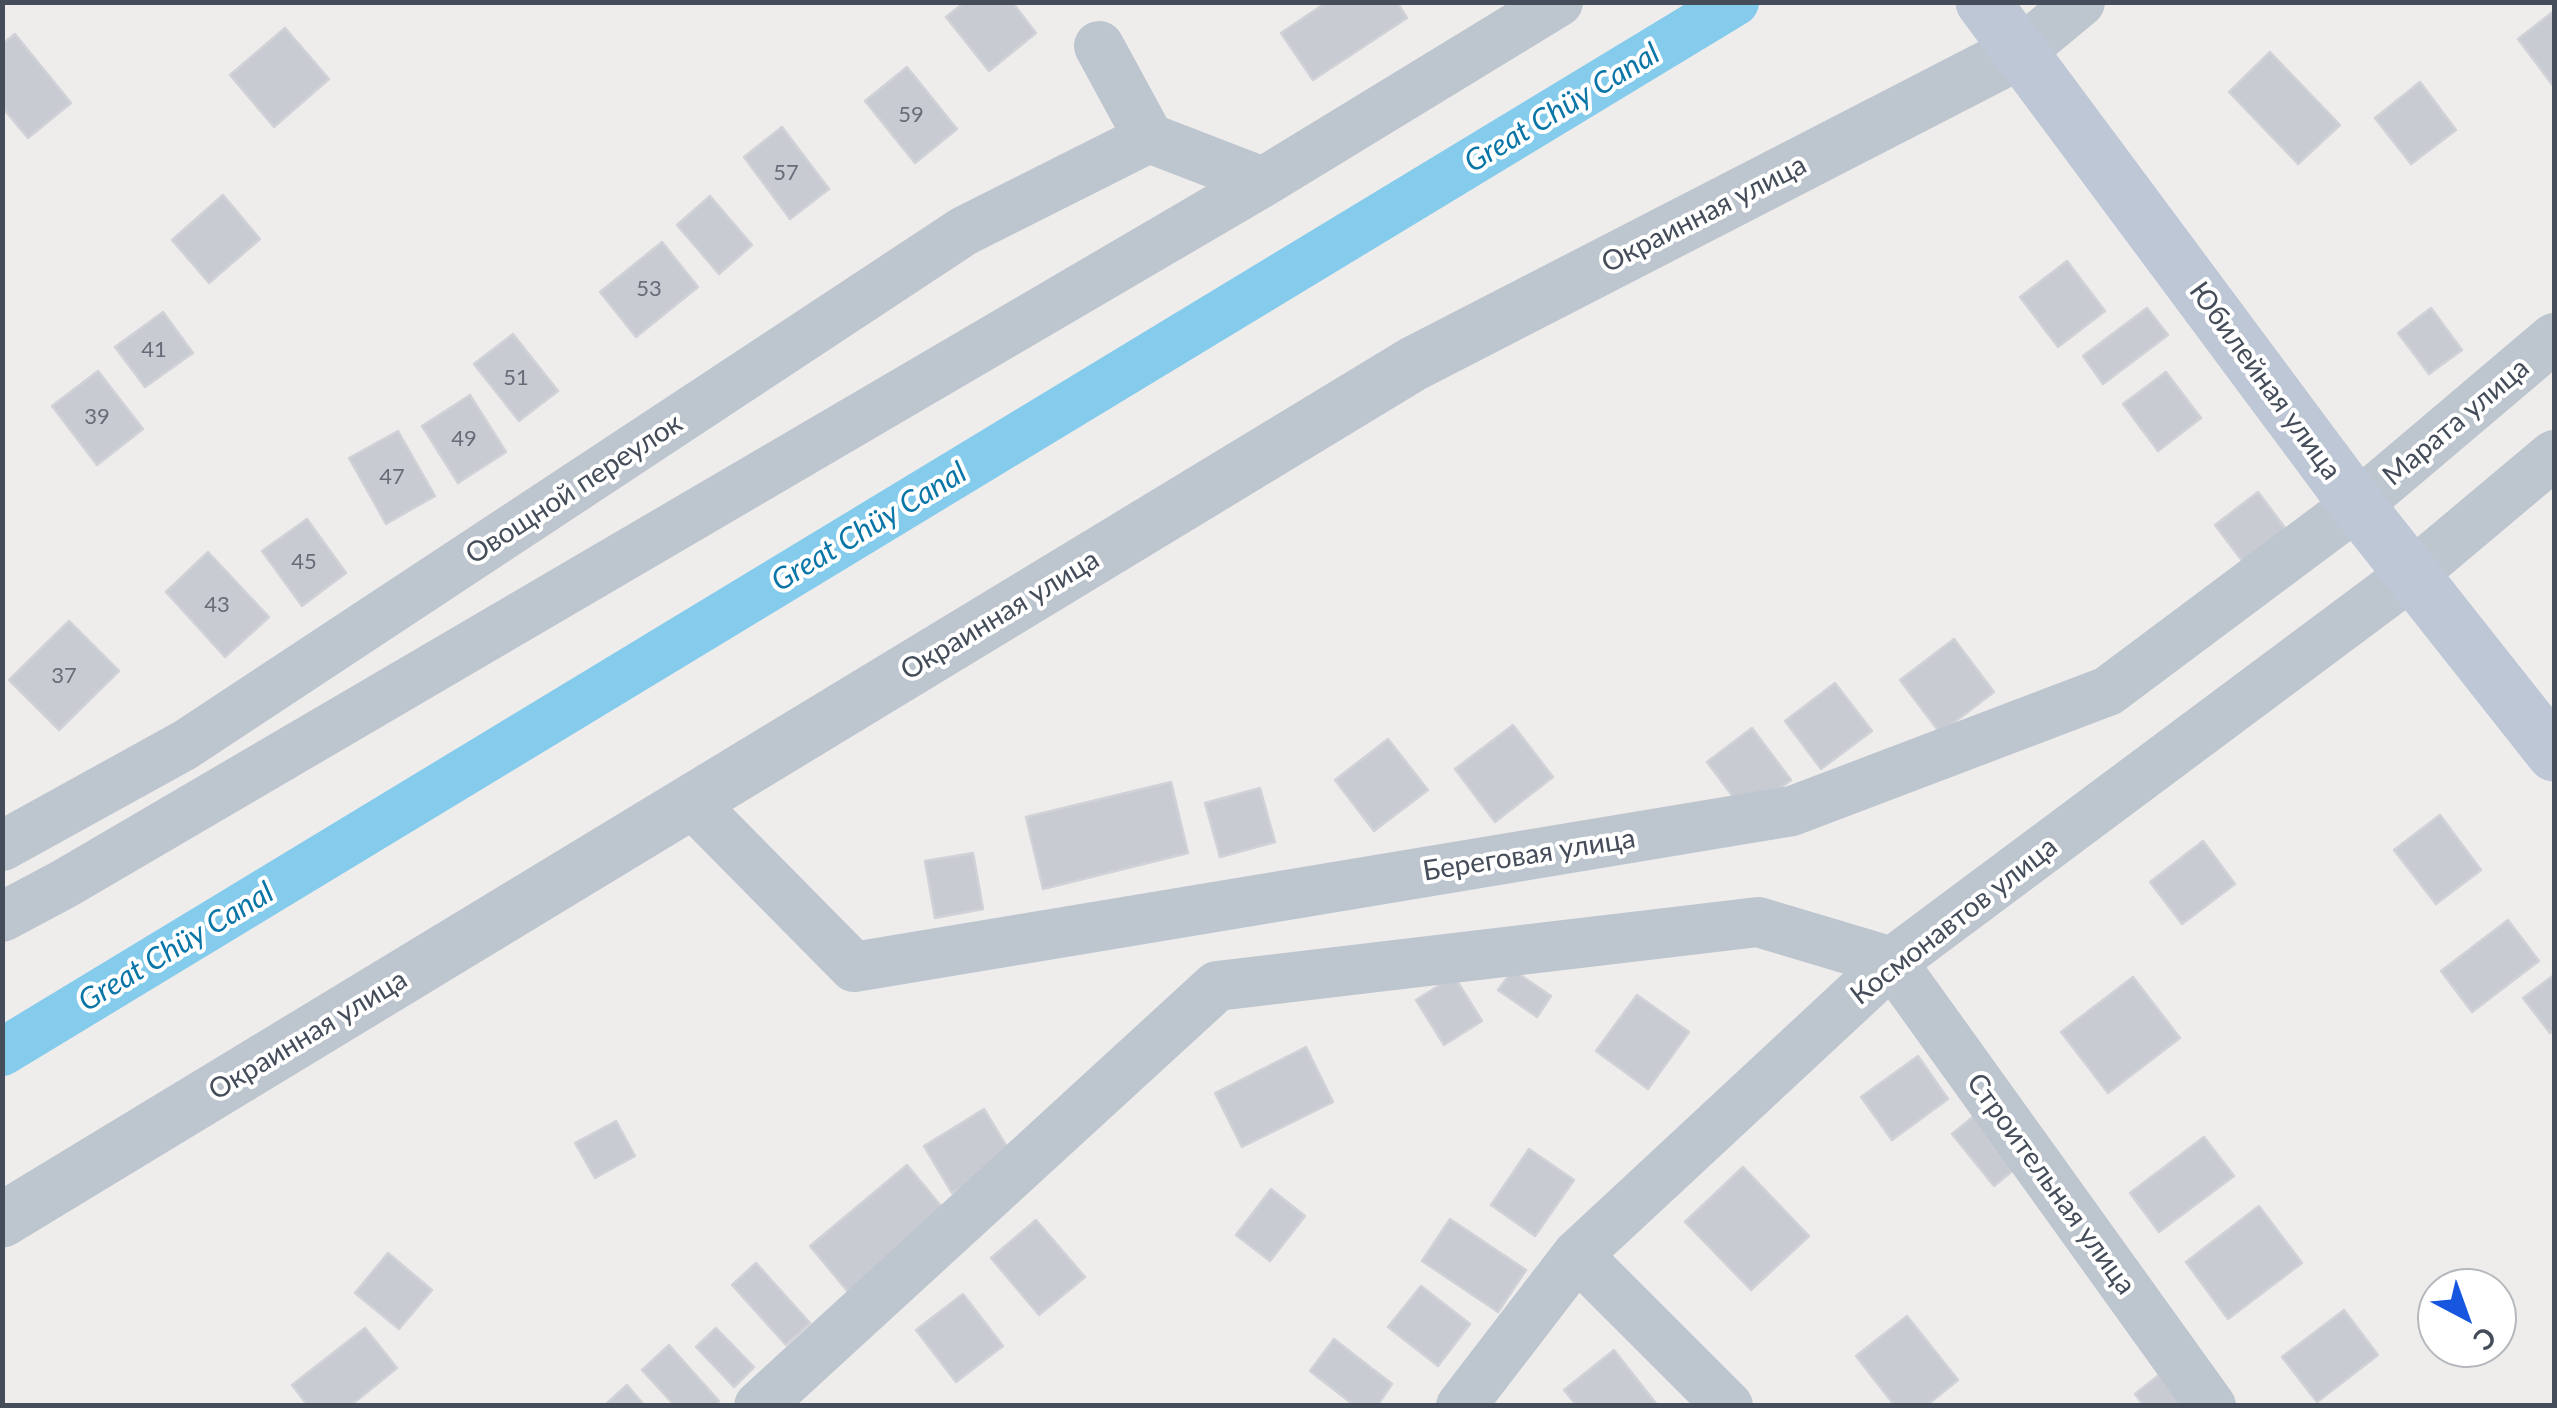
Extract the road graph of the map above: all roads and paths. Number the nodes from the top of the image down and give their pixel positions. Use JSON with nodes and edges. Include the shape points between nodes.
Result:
{"nodes":[{"id":1,"x":1558,"y":2,"type":"edge"},
{"id":2,"x":2080,"y":2,"type":"edge"},
{"id":3,"x":2004,"y":29,"type":"edge"},
{"id":4,"x":1099,"y":46,"type":"dead end"},
{"id":5,"x":1150,"y":138,"type":"junction"},
{"id":6,"x":1263,"y":182,"type":"junction"},
{"id":7,"x":2554,"y":338,"type":"edge"},
{"id":8,"x":2554,"y":454,"type":"edge"},
{"id":9,"x":2357,"y":506,"type":"junction"},
{"id":10,"x":2411,"y":574,"type":"junction"},
{"id":11,"x":2554,"y":754,"type":"edge"},
{"id":12,"x":691,"y":802,"type":"junction"},
{"id":13,"x":2,"y":846,"type":"edge"},
{"id":14,"x":2,"y":916,"type":"edge"},
{"id":15,"x":1892,"y":962,"type":"junction"},
{"id":16,"x":2,"y":1220,"type":"edge"},
{"id":17,"x":1577,"y":1256,"type":"junction"},
{"id":18,"x":759,"y":1406,"type":"edge"},
{"id":19,"x":1461,"y":1406,"type":"edge"},
{"id":20,"x":1728,"y":1406,"type":"edge"},
{"id":21,"x":2211,"y":1406,"type":"edge"}],
"edges":[{"from":1,"to":6,"type":"street"},
{"from":2,"to":3,"type":"street"},
{"from":3,"to":9,"type":"main road","name":"Юбилейная улица"},
{"from":3,"to":12,"type":"street","name":"Окраинная улица","via":[[1412,364]]},
{"from":4,"to":5,"type":"street"},
{"from":5,"to":6,"type":"street"},
{"from":5,"to":13,"type":"street","name":"Овощной переулок","via":[[964,232],[185,745]]},
{"from":6,"to":14,"type":"street"},
{"from":7,"to":9,"type":"street","name":"Марата улица"},
{"from":8,"to":10,"type":"street","name":"Космонавтов улица"},
{"from":9,"to":10,"type":"main road","name":"Юбилейная улица"},
{"from":9,"to":12,"type":"street","name":"Береговая улица","via":[[2108,691],[1792,811],[854,967]]},
{"from":10,"to":11,"type":"main road","name":"Юбилейная улица"},
{"from":10,"to":15,"type":"street","name":"Космонавтов улица"},
{"from":12,"to":16,"type":"street","name":"Окраинная улица"},
{"from":15,"to":17,"type":"street","name":"Космонавтов улица"},
{"from":15,"to":18,"type":"street","via":[[1758,922],[1216,986]]},
{"from":15,"to":21,"type":"street","name":"Строительная улица"},
{"from":17,"to":19,"type":"street","name":"Космонавтов улица"},
{"from":17,"to":20,"type":"street"}]}
